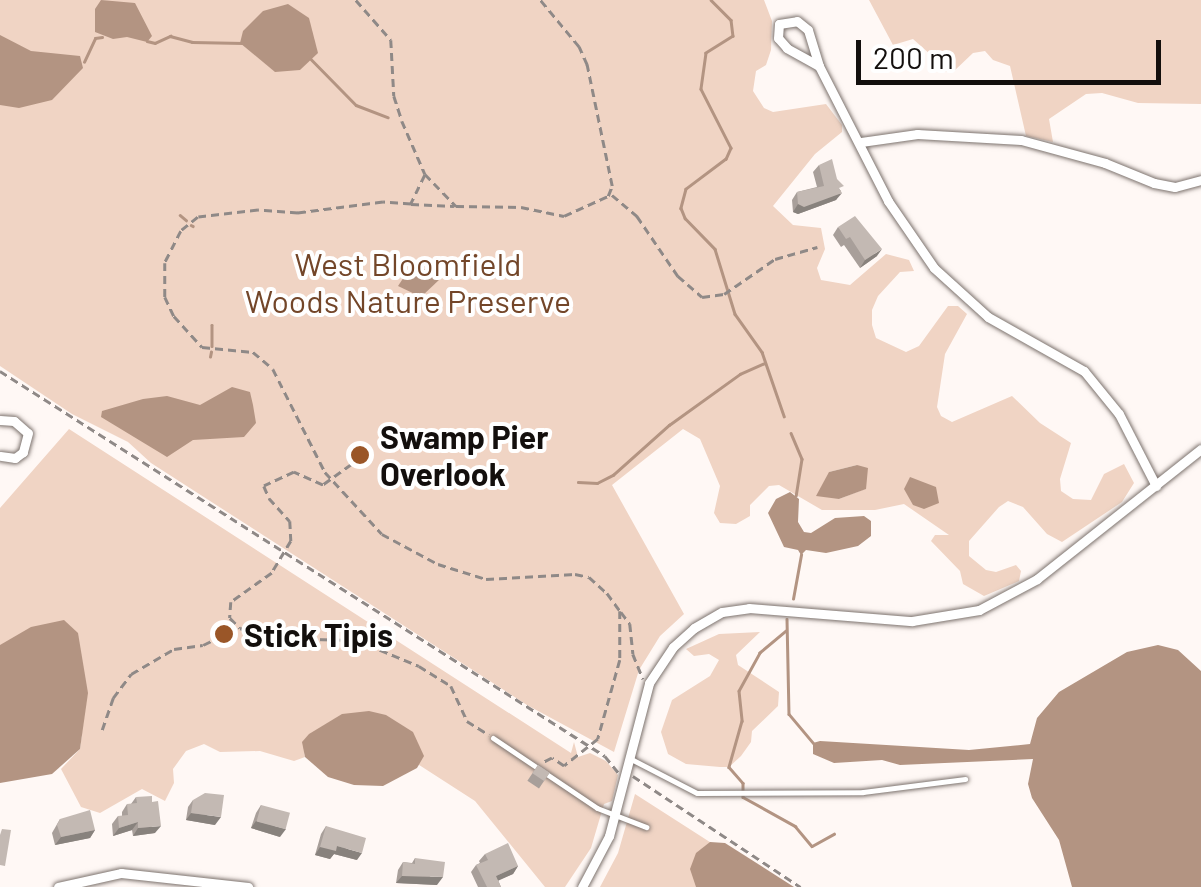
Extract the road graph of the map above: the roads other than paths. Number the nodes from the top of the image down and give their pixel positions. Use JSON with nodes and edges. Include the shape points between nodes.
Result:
{"nodes":[{"id":1,"x":819,"y":66,"type":"junction"},
{"id":2,"x":861,"y":142,"type":"junction"},
{"id":3,"x":1201,"y":180,"type":"edge"},
{"id":4,"x":0,"y":420,"type":"edge"},
{"id":5,"x":1201,"y":449,"type":"edge"},
{"id":6,"x":0,"y":456,"type":"edge"},
{"id":7,"x":1156,"y":486,"type":"junction"},
{"id":8,"x":493,"y":738,"type":"road end"},
{"id":9,"x":628,"y":758,"type":"junction"},
{"id":10,"x":965,"y":779,"type":"dead end"},
{"id":11,"x":615,"y":815,"type":"junction"},
{"id":12,"x":646,"y":827,"type":"dead end"},
{"id":13,"x":58,"y":887,"type":"edge"},
{"id":14,"x":248,"y":887,"type":"edge"},
{"id":15,"x":582,"y":887,"type":"edge"}],
"edges":[{"from":1,"to":1,"type":"street","via":[[808,30],[797,20],[779,24],[778,38],[787,48]]},
{"from":1,"to":2,"type":"street"},
{"from":2,"to":3,"type":"street","via":[[917,134],[1020,140],[1154,182]]},
{"from":2,"to":7,"type":"street","via":[[898,218],[934,268],[988,317],[1084,371],[1119,414]]},
{"from":4,"to":6,"type":"street","via":[[22,427],[28,444],[14,458]]},
{"from":5,"to":7,"type":"street"},
{"from":7,"to":9,"type":"street","via":[[1036,578],[979,610],[912,621],[786,609],[722,612],[673,646],[649,683]]},
{"from":8,"to":11,"type":"lane"},
{"from":9,"to":10,"type":"lane","via":[[697,794],[862,792]]},
{"from":9,"to":11,"type":"street"},
{"from":11,"to":12,"type":"lane"},
{"from":11,"to":15,"type":"street"},
{"from":13,"to":14,"type":"street","via":[[121,873]]}]}
